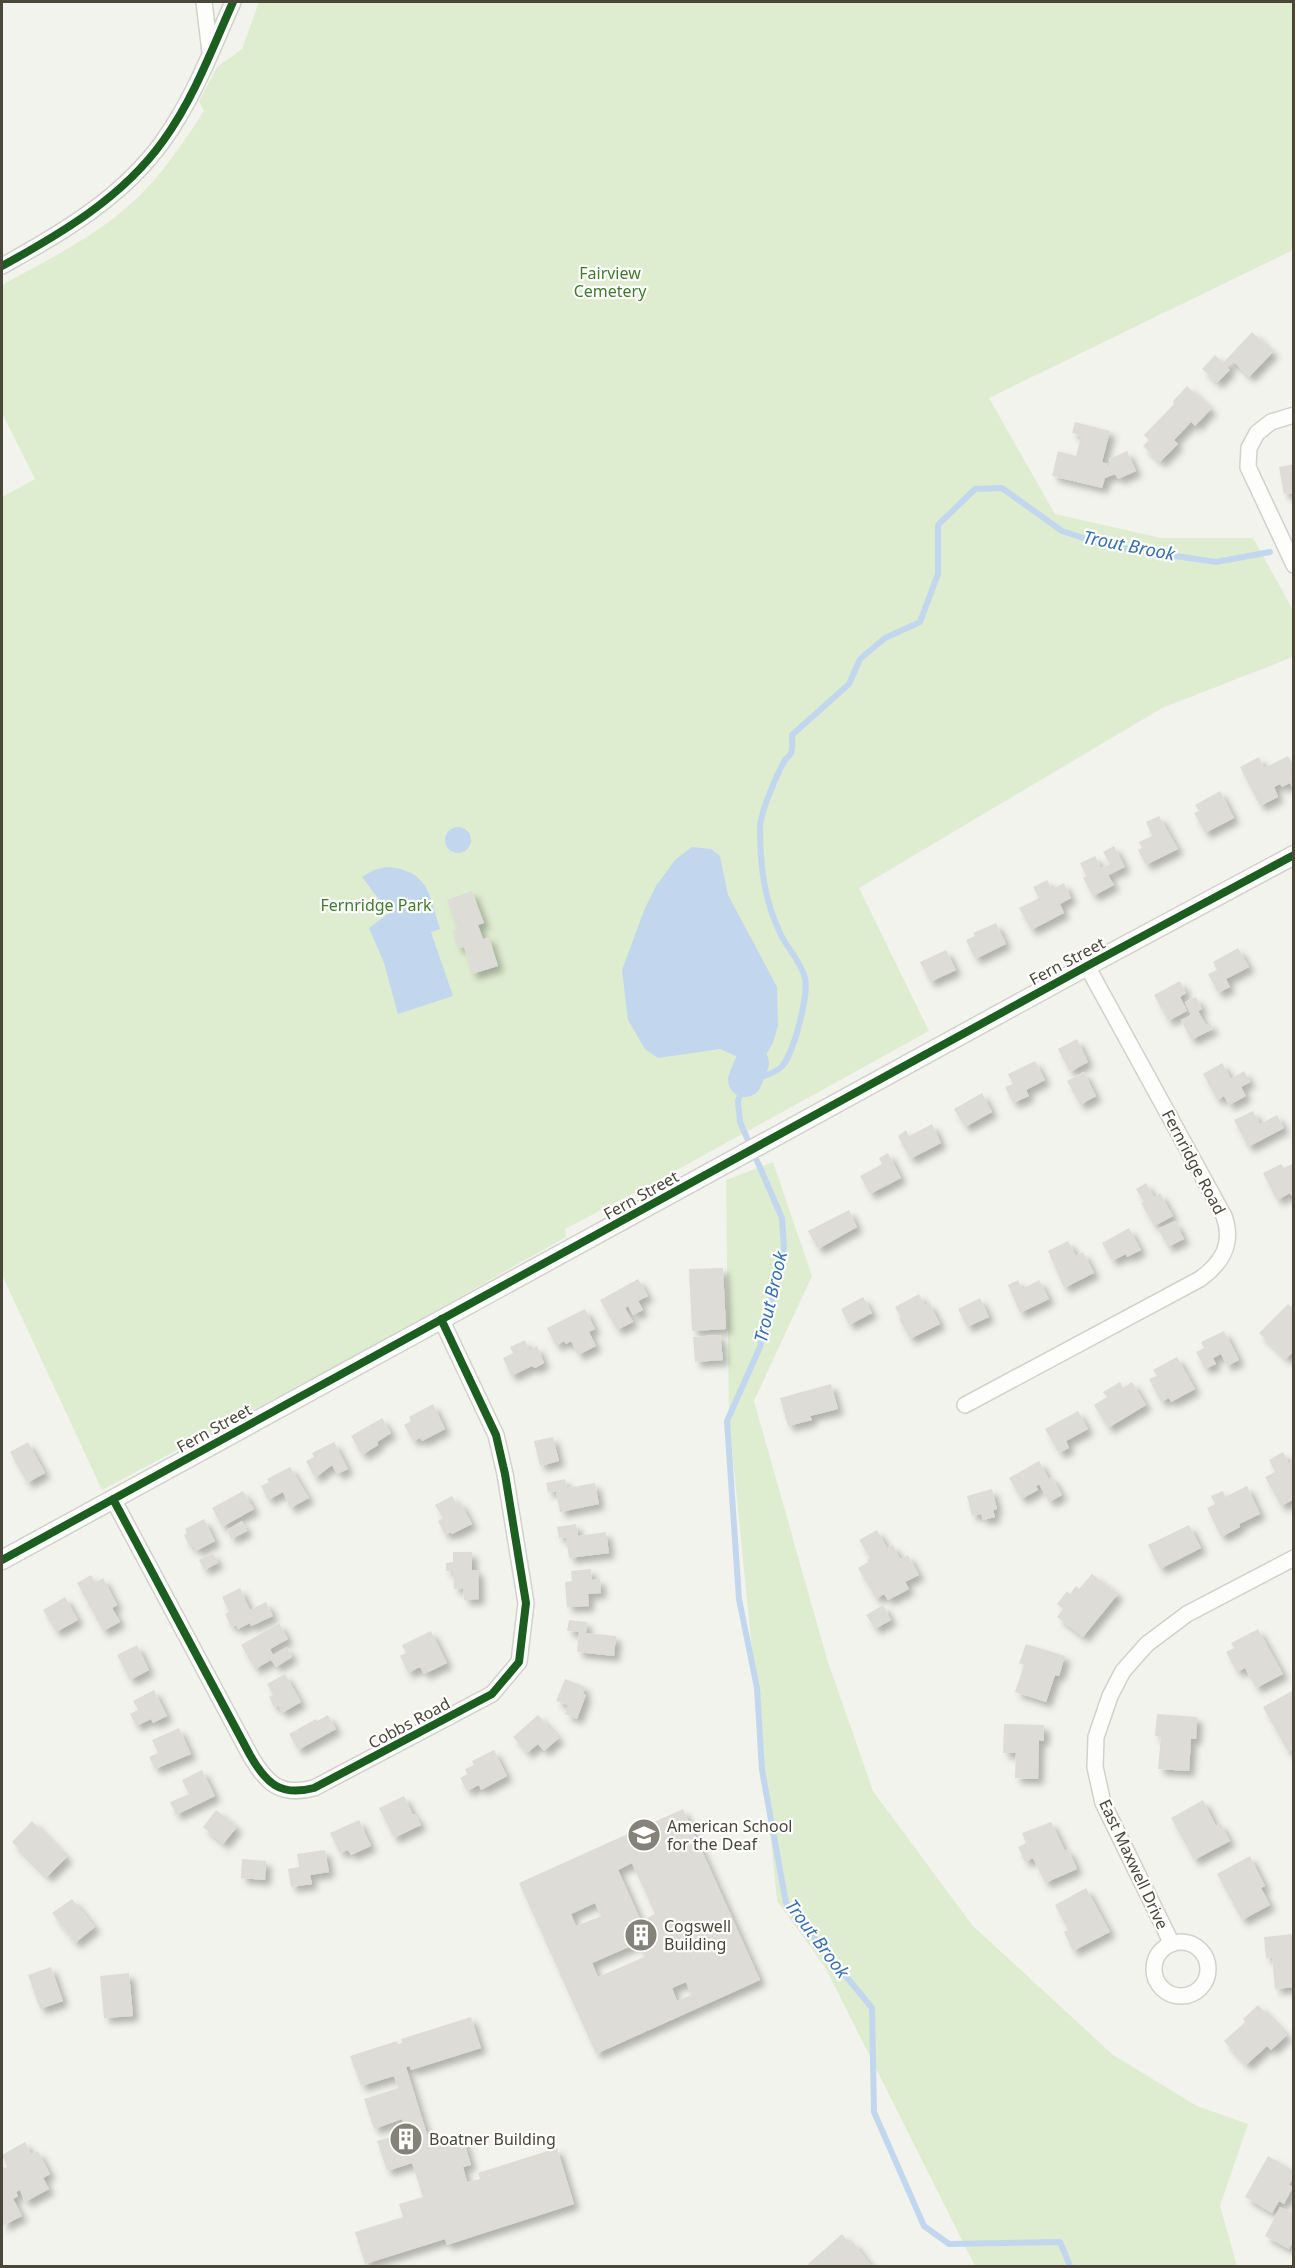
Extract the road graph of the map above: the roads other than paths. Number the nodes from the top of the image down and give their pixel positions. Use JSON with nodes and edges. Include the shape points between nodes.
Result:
{"nodes":[{"id":1,"x":204,"y":2,"type":"edge"},
{"id":2,"x":233,"y":2,"type":"edge"},
{"id":3,"x":210,"y":53,"type":"junction"},
{"id":4,"x":2,"y":266,"type":"edge"},
{"id":5,"x":1293,"y":415,"type":"edge"},
{"id":6,"x":1293,"y":565,"type":"edge"},
{"id":7,"x":1293,"y":855,"type":"edge"},
{"id":8,"x":1087,"y":966,"type":"junction"},
{"id":9,"x":441,"y":1319,"type":"junction"},
{"id":10,"x":965,"y":1405,"type":"dead end"},
{"id":11,"x":113,"y":1499,"type":"junction"},
{"id":12,"x":2,"y":1560,"type":"edge"},
{"id":13,"x":1291,"y":1565,"type":"edge"},
{"id":14,"x":1172,"y":1944,"type":"dead end"}],
"edges":[{"from":1,"to":3,"type":"street"},
{"from":2,"to":3,"type":"street"},
{"from":3,"to":4,"type":"street","via":[[191,95],[163,141],[133,177],[85,216]]},
{"from":5,"to":6,"type":"street","via":[[1271,422],[1257,434],[1249,448],[1248,467]]},
{"from":7,"to":8,"type":"street","name":"Fern Street"},
{"from":8,"to":9,"type":"street","name":"Fern Street"},
{"from":8,"to":10,"type":"street","name":"Fernridge Road","via":[[1224,1216],[1228,1242],[1216,1266],[1200,1279]]},
{"from":9,"to":11,"type":"street","name":"Fern Street"},
{"from":9,"to":11,"type":"street","name":"Cobbs Road","via":[[496,1435],[526,1603],[519,1662],[492,1694],[314,1788],[302,1792],[281,1789],[265,1778],[250,1755]]},
{"from":11,"to":12,"type":"street","name":"Fern Street"},
{"from":13,"to":14,"type":"street","name":"East Maxwell Drive","via":[[1187,1614],[1147,1644],[1122,1671],[1096,1737],[1095,1767],[1103,1803]]}]}
